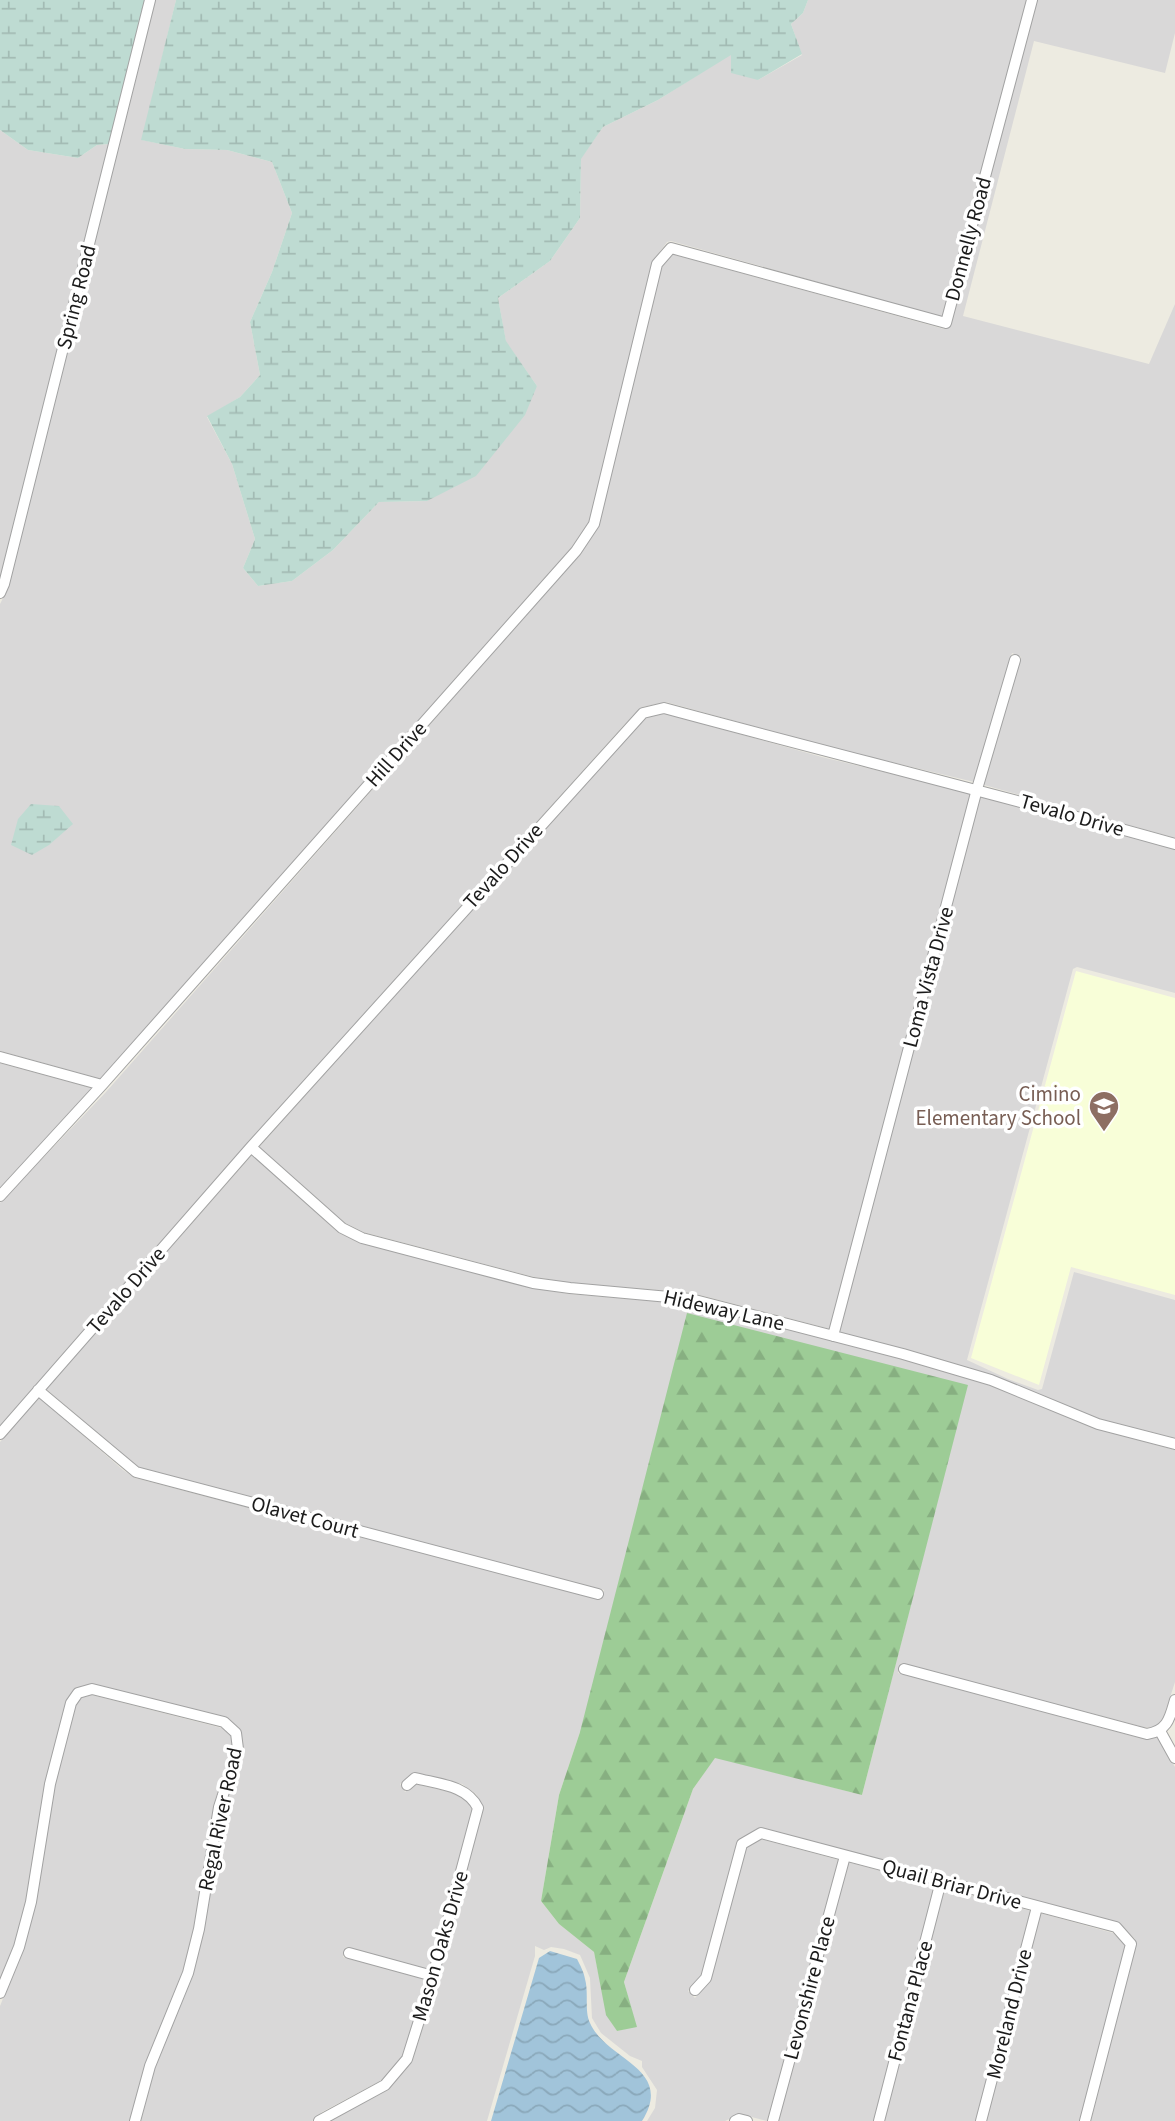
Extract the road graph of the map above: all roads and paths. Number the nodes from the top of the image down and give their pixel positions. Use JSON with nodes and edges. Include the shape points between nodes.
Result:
{"nodes":[{"id":1,"x":150,"y":0,"type":"edge"},
{"id":2,"x":1032,"y":0,"type":"edge"},
{"id":3,"x":670,"y":248,"type":"joint"},
{"id":4,"x":0,"y":593,"type":"edge"},
{"id":5,"x":1015,"y":660,"type":"dead end"},
{"id":6,"x":977,"y":789,"type":"junction"},
{"id":7,"x":1175,"y":844,"type":"edge"},
{"id":8,"x":0,"y":1057,"type":"edge"},
{"id":9,"x":102,"y":1085,"type":"junction"},
{"id":10,"x":251,"y":1147,"type":"junction"},
{"id":11,"x":0,"y":1196,"type":"edge"},
{"id":12,"x":833,"y":1336,"type":"junction"},
{"id":13,"x":38,"y":1390,"type":"junction"},
{"id":14,"x":0,"y":1434,"type":"edge"},
{"id":15,"x":1175,"y":1444,"type":"edge"},
{"id":16,"x":598,"y":1594,"type":"dead end"},
{"id":17,"x":904,"y":1669,"type":"dead end"},
{"id":18,"x":1175,"y":1700,"type":"edge"},
{"id":19,"x":1160,"y":1731,"type":"junction"},
{"id":20,"x":1175,"y":1758,"type":"edge"},
{"id":21,"x":407,"y":1785,"type":"dead end"},
{"id":22,"x":845,"y":1856,"type":"junction"},
{"id":23,"x":941,"y":1881,"type":"junction"},
{"id":24,"x":1037,"y":1906,"type":"junction"},
{"id":25,"x":349,"y":1954,"type":"dead end"},
{"id":26,"x":433,"y":1976,"type":"junction"},
{"id":27,"x":695,"y":1990,"type":"dead end"},
{"id":28,"x":0,"y":1993,"type":"edge"},
{"id":29,"x":135,"y":2121,"type":"edge"},
{"id":30,"x":319,"y":2121,"type":"edge"},
{"id":31,"x":735,"y":2121,"type":"edge"},
{"id":32,"x":747,"y":2121,"type":"edge"},
{"id":33,"x":773,"y":2121,"type":"edge"},
{"id":34,"x":879,"y":2121,"type":"edge"},
{"id":35,"x":981,"y":2121,"type":"edge"},
{"id":36,"x":1085,"y":2121,"type":"edge"}],
"edges":[{"from":1,"to":4,"type":"street","name":"Spring Road"},
{"from":2,"to":3,"type":"street","name":"Donnelly Road","via":[[946,323]]},
{"from":3,"to":9,"type":"street","name":"Hill Drive","via":[[657,264],[594,524],[576,551]]},
{"from":5,"to":6,"type":"street","name":"Loma Vista Drive"},
{"from":6,"to":7,"type":"street","name":"Tevalo Drive"},
{"from":6,"to":10,"type":"street","name":"Tevalo Drive","via":[[664,708],[643,713]]},
{"from":6,"to":12,"type":"street","name":"Loma Vista Drive"},
{"from":8,"to":9,"type":"street"},
{"from":9,"to":11,"type":"street","name":"Hill Drive"},
{"from":10,"to":12,"type":"street","name":"Hideway Lane","via":[[342,1228],[362,1238],[533,1283],[691,1299]]},
{"from":10,"to":13,"type":"street","name":"Tevalo Drive"},
{"from":12,"to":15,"type":"street","name":"Hideway Lane","via":[[991,1380],[1098,1424]]},
{"from":13,"to":14,"type":"street","name":"Tevalo Drive"},
{"from":13,"to":16,"type":"street","name":"Olavet Court","via":[[136,1472]]},
{"from":17,"to":19,"type":"street","via":[[1142,1733]]},
{"from":18,"to":19,"type":"street","via":[[1169,1721]]},
{"from":19,"to":20,"type":"street"},
{"from":21,"to":26,"type":"street","name":"Mason Oaks Drive","via":[[415,1778],[460,1789],[478,1808]]},
{"from":22,"to":23,"type":"street","name":"Quail Briar Drive"},
{"from":22,"to":27,"type":"street","name":"Quail Briar Drive","via":[[761,1833],[742,1844],[706,1978]]},
{"from":22,"to":33,"type":"street","name":"Levonshire Place"},
{"from":23,"to":24,"type":"street","name":"Quail Briar Drive"},
{"from":23,"to":34,"type":"street","name":"Fontana Place"},
{"from":24,"to":35,"type":"street","name":"Moreland Drive"},
{"from":24,"to":36,"type":"street","name":"Quail Briar Drive","via":[[1116,1927],[1131,1944]]},
{"from":25,"to":26,"type":"street"},
{"from":26,"to":30,"type":"street","name":"Mason Oaks Drive","via":[[407,2059],[385,2085]]},
{"from":28,"to":29,"type":"street","name":"Regal River Road","via":[[31,1902],[50,1784],[71,1703],[78,1693],[105,1692],[224,1723],[236,1733],[237,1749],[219,1807],[194,1951],[150,2066]]},
{"from":31,"to":32,"type":"street"}]}
